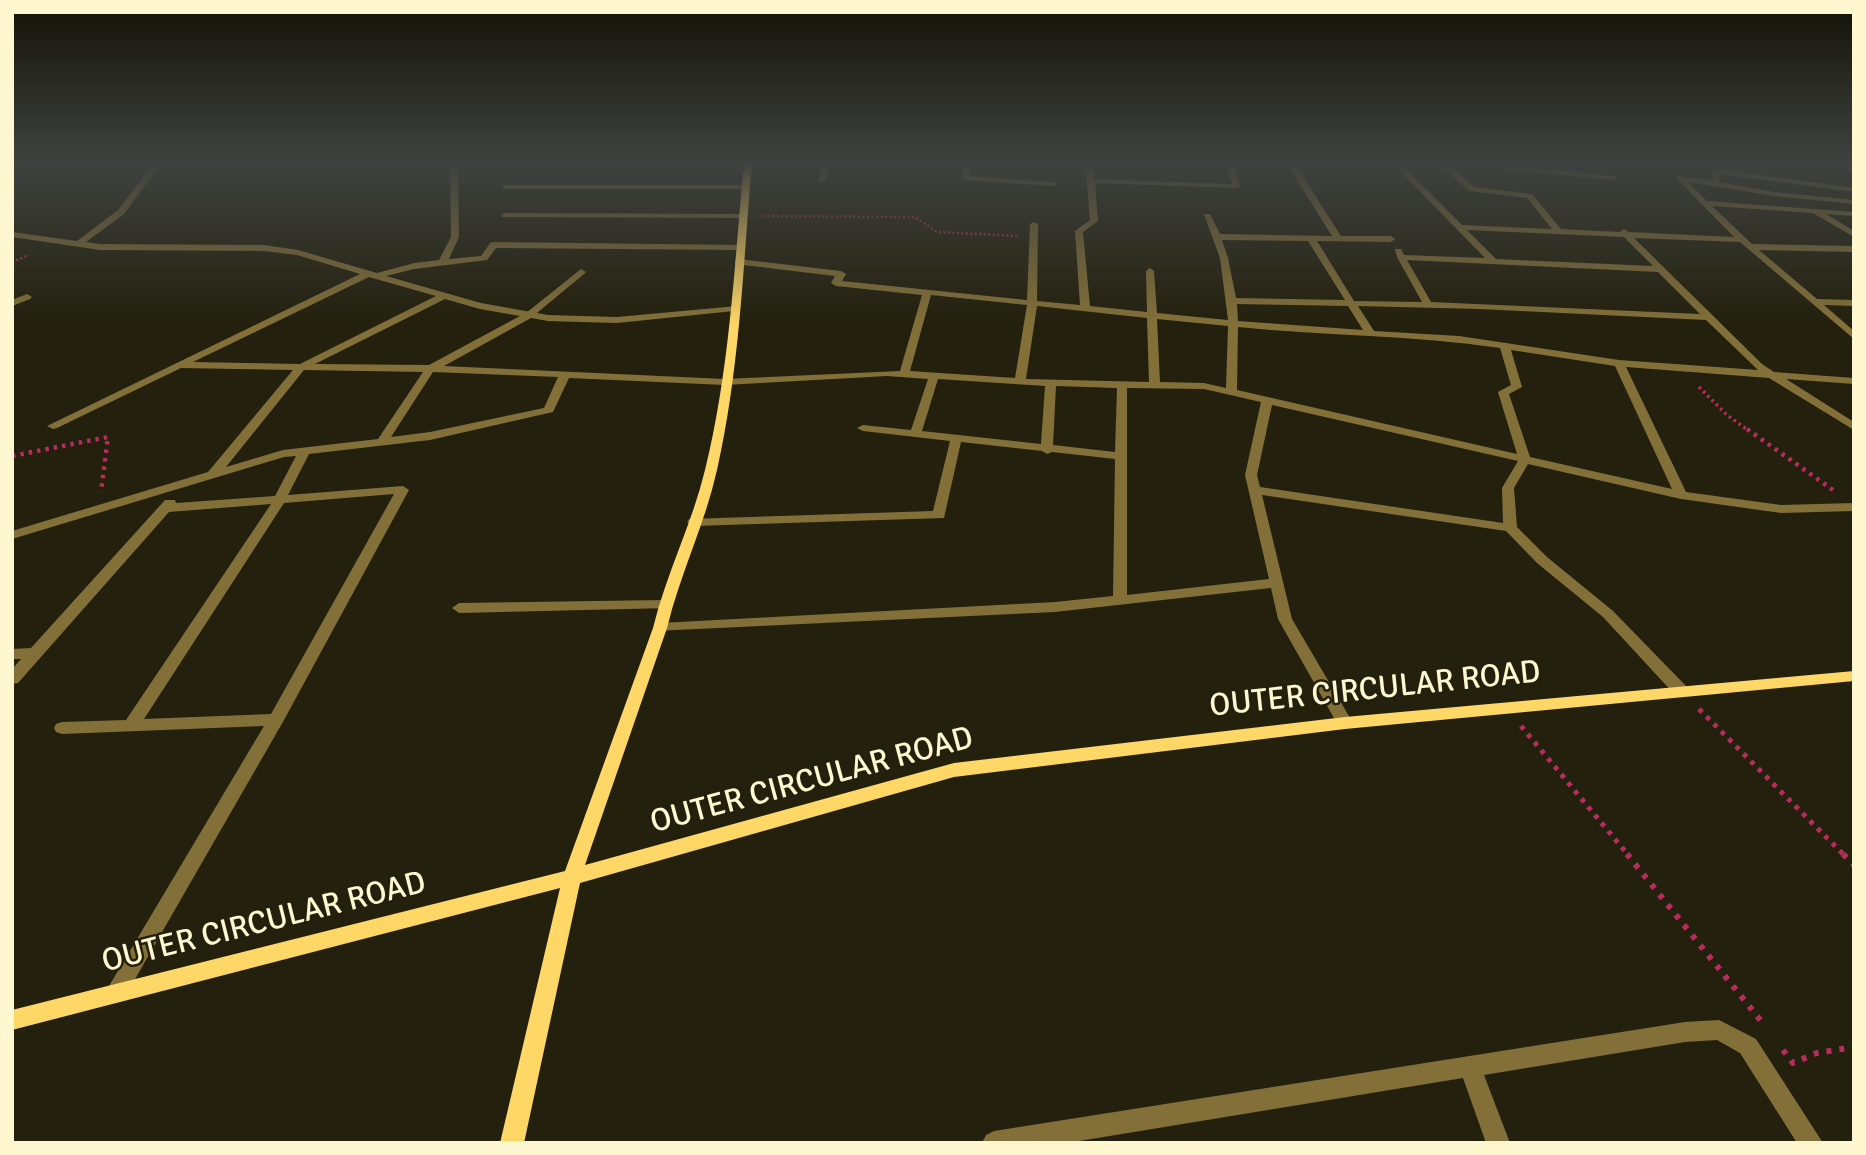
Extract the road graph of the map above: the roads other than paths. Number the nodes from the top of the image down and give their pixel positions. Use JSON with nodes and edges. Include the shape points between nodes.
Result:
{"nodes":[{"id":1,"x":113,"y":218,"type":"edge"},
{"id":2,"x":455,"y":218,"type":"edge"},
{"id":3,"x":743,"y":218,"type":"edge"},
{"id":4,"x":1094,"y":218,"type":"edge"},
{"id":5,"x":1208,"y":218,"type":"edge"},
{"id":6,"x":1325,"y":218,"type":"edge"},
{"id":7,"x":1451,"y":218,"type":"edge"},
{"id":8,"x":1548,"y":218,"type":"edge"},
{"id":9,"x":1720,"y":218,"type":"edge"},
{"id":10,"x":1825,"y":218,"type":"edge"},
{"id":11,"x":1034,"y":224,"type":"dead end"},
{"id":12,"x":1460,"y":227,"type":"junction"},
{"id":13,"x":1557,"y":229,"type":"junction"},
{"id":14,"x":1624,"y":232,"type":"junction"},
{"id":15,"x":18,"y":235,"type":"edge"},
{"id":16,"x":1854,"y":235,"type":"edge"},
{"id":17,"x":1219,"y":237,"type":"junction"},
{"id":18,"x":1311,"y":238,"type":"junction"},
{"id":19,"x":1338,"y":238,"type":"junction"},
{"id":20,"x":12,"y":241,"type":"edge"},
{"id":21,"x":1747,"y":243,"type":"junction"},
{"id":22,"x":79,"y":244,"type":"junction"},
{"id":23,"x":1854,"y":249,"type":"edge"},
{"id":24,"x":739,"y":254,"type":"junction"},
{"id":25,"x":1401,"y":257,"type":"junction"},
{"id":26,"x":443,"y":262,"type":"junction"},
{"id":27,"x":1494,"y":262,"type":"junction"},
{"id":28,"x":1661,"y":269,"type":"junction"},
{"id":29,"x":1150,"y":271,"type":"dead end"},
{"id":30,"x":581,"y":272,"type":"dead end"},
{"id":31,"x":373,"y":274,"type":"junction"},
{"id":32,"x":927,"y":292,"type":"junction"},
{"id":33,"x":445,"y":295,"type":"junction"},
{"id":34,"x":27,"y":297,"type":"dead end"},
{"id":35,"x":1231,"y":301,"type":"junction"},
{"id":36,"x":1032,"y":302,"type":"junction"},
{"id":37,"x":1814,"y":302,"type":"junction"},
{"id":38,"x":12,"y":303,"type":"edge"},
{"id":39,"x":1350,"y":303,"type":"junction"},
{"id":40,"x":1854,"y":303,"type":"edge"},
{"id":41,"x":1427,"y":305,"type":"junction"},
{"id":42,"x":1086,"y":307,"type":"junction"},
{"id":43,"x":733,"y":308,"type":"junction"},
{"id":44,"x":529,"y":315,"type":"junction"},
{"id":45,"x":1154,"y":316,"type":"junction"},
{"id":46,"x":1710,"y":317,"type":"junction"},
{"id":47,"x":1236,"y":324,"type":"junction"},
{"id":48,"x":1371,"y":335,"type":"junction"},
{"id":49,"x":1854,"y":336,"type":"edge"},
{"id":50,"x":1505,"y":347,"type":"junction"},
{"id":51,"x":1619,"y":363,"type":"junction"},
{"id":52,"x":178,"y":365,"type":"junction"},
{"id":53,"x":301,"y":367,"type":"junction"},
{"id":54,"x":430,"y":369,"type":"junction"},
{"id":55,"x":565,"y":374,"type":"junction"},
{"id":56,"x":904,"y":374,"type":"junction"},
{"id":57,"x":1770,"y":375,"type":"junction"},
{"id":58,"x":934,"y":376,"type":"junction"},
{"id":59,"x":1854,"y":381,"type":"edge"},
{"id":60,"x":725,"y":382,"type":"junction"},
{"id":61,"x":1020,"y":382,"type":"junction"},
{"id":62,"x":1051,"y":383,"type":"junction"},
{"id":63,"x":1122,"y":385,"type":"junction"},
{"id":64,"x":1155,"y":386,"type":"junction"},
{"id":65,"x":1231,"y":392,"type":"junction"},
{"id":66,"x":1267,"y":400,"type":"junction"},
{"id":67,"x":52,"y":426,"type":"dead end"},
{"id":68,"x":1854,"y":426,"type":"edge"},
{"id":69,"x":863,"y":428,"type":"dead end"},
{"id":70,"x":915,"y":435,"type":"junction"},
{"id":71,"x":956,"y":439,"type":"junction"},
{"id":72,"x":383,"y":440,"type":"junction"},
{"id":73,"x":1046,"y":450,"type":"junction"},
{"id":74,"x":306,"y":451,"type":"junction"},
{"id":75,"x":1121,"y":456,"type":"junction"},
{"id":76,"x":1525,"y":459,"type":"junction"},
{"id":77,"x":211,"y":477,"type":"junction"},
{"id":78,"x":187,"y":485,"type":"junction"},
{"id":79,"x":1255,"y":490,"type":"junction"},
{"id":80,"x":1681,"y":495,"type":"junction"},
{"id":81,"x":280,"y":499,"type":"junction"},
{"id":82,"x":1854,"y":507,"type":"edge"},
{"id":83,"x":166,"y":508,"type":"junction"},
{"id":84,"x":694,"y":522,"type":"junction"},
{"id":85,"x":1510,"y":528,"type":"junction"},
{"id":86,"x":12,"y":535,"type":"edge"},
{"id":87,"x":1277,"y":583,"type":"junction"},
{"id":88,"x":1120,"y":600,"type":"junction"},
{"id":89,"x":665,"y":605,"type":"junction"},
{"id":90,"x":459,"y":608,"type":"dead end"},
{"id":91,"x":660,"y":628,"type":"junction"},
{"id":92,"x":35,"y":653,"type":"junction"},
{"id":93,"x":12,"y":654,"type":"edge"},
{"id":94,"x":1854,"y":676,"type":"edge"},
{"id":95,"x":12,"y":679,"type":"edge"},
{"id":96,"x":1682,"y":692,"type":"junction"},
{"id":97,"x":276,"y":720,"type":"junction"},
{"id":98,"x":1345,"y":723,"type":"junction"},
{"id":99,"x":131,"y":725,"type":"junction"},
{"id":100,"x":62,"y":728,"type":"dead end"},
{"id":101,"x":572,"y":877,"type":"junction"},
{"id":102,"x":116,"y":993,"type":"junction"},
{"id":103,"x":12,"y":1020,"type":"edge"},
{"id":104,"x":1470,"y":1066,"type":"junction"},
{"id":105,"x":512,"y":1143,"type":"edge"},
{"id":106,"x":994,"y":1143,"type":"edge"},
{"id":107,"x":1498,"y":1143,"type":"edge"},
{"id":108,"x":1811,"y":1143,"type":"edge"}],
"edges":[{"from":1,"to":22,"type":"street"},
{"from":2,"to":26,"type":"street","via":[[455,237]]},
{"from":3,"to":24,"type":"main road"},
{"from":4,"to":42,"type":"street","via":[[1079,231]]},
{"from":5,"to":17,"type":"street"},
{"from":6,"to":19,"type":"street"},
{"from":7,"to":12,"type":"street"},
{"from":8,"to":13,"type":"street"},
{"from":9,"to":21,"type":"street"},
{"from":10,"to":16,"type":"street"},
{"from":11,"to":36,"type":"street"},
{"from":12,"to":13,"type":"street"},
{"from":12,"to":27,"type":"street"},
{"from":13,"to":14,"type":"street"},
{"from":14,"to":21,"type":"street"},
{"from":14,"to":28,"type":"street"},
{"from":15,"to":20,"type":"street"},
{"from":15,"to":22,"type":"street"},
{"from":17,"to":18,"type":"street"},
{"from":17,"to":35,"type":"street"},
{"from":18,"to":19,"type":"street"},
{"from":18,"to":39,"type":"street"},
{"from":19,"to":25,"type":"street","via":[[1389,235]]},
{"from":21,"to":23,"type":"street"},
{"from":21,"to":37,"type":"street"},
{"from":22,"to":31,"type":"street","via":[[264,248]]},
{"from":24,"to":26,"type":"street","via":[[493,245],[484,258]]},
{"from":24,"to":32,"type":"street","via":[[841,274],[836,282]]},
{"from":24,"to":43,"type":"main road"},
{"from":25,"to":27,"type":"street"},
{"from":25,"to":41,"type":"street"},
{"from":26,"to":31,"type":"street"},
{"from":27,"to":28,"type":"street"},
{"from":28,"to":46,"type":"street"},
{"from":29,"to":45,"type":"street"},
{"from":30,"to":44,"type":"street"},
{"from":31,"to":33,"type":"street"},
{"from":31,"to":52,"type":"street"},
{"from":32,"to":36,"type":"street"},
{"from":32,"to":56,"type":"street"},
{"from":33,"to":44,"type":"street"},
{"from":33,"to":53,"type":"street"},
{"from":34,"to":38,"type":"street"},
{"from":35,"to":39,"type":"street"},
{"from":35,"to":47,"type":"street"},
{"from":36,"to":42,"type":"street"},
{"from":36,"to":61,"type":"street"},
{"from":37,"to":40,"type":"street"},
{"from":37,"to":49,"type":"street"},
{"from":39,"to":41,"type":"street"},
{"from":39,"to":48,"type":"street"},
{"from":41,"to":46,"type":"street"},
{"from":42,"to":45,"type":"street"},
{"from":43,"to":44,"type":"street","via":[[617,320]]},
{"from":43,"to":60,"type":"main road"},
{"from":44,"to":54,"type":"street"},
{"from":45,"to":47,"type":"street"},
{"from":45,"to":64,"type":"street"},
{"from":46,"to":57,"type":"street"},
{"from":47,"to":48,"type":"street"},
{"from":47,"to":65,"type":"street"},
{"from":48,"to":50,"type":"street","via":[[1459,339]]},
{"from":50,"to":51,"type":"street"},
{"from":50,"to":76,"type":"street","via":[[1517,387],[1503,392]]},
{"from":51,"to":57,"type":"street"},
{"from":51,"to":80,"type":"street"},
{"from":52,"to":53,"type":"street"},
{"from":52,"to":67,"type":"street"},
{"from":53,"to":54,"type":"street"},
{"from":53,"to":77,"type":"street"},
{"from":54,"to":55,"type":"street"},
{"from":54,"to":72,"type":"street"},
{"from":55,"to":60,"type":"street"},
{"from":55,"to":72,"type":"street","via":[[549,410],[430,436]]},
{"from":56,"to":58,"type":"street"},
{"from":56,"to":60,"type":"street"},
{"from":57,"to":59,"type":"street"},
{"from":57,"to":68,"type":"street"},
{"from":58,"to":61,"type":"street"},
{"from":58,"to":70,"type":"street"},
{"from":60,"to":84,"type":"main road","via":[[711,471]]},
{"from":61,"to":62,"type":"street"},
{"from":62,"to":63,"type":"street"},
{"from":62,"to":73,"type":"street"},
{"from":63,"to":64,"type":"street"},
{"from":63,"to":75,"type":"street"},
{"from":64,"to":65,"type":"street","via":[[1204,386]]},
{"from":65,"to":66,"type":"street"},
{"from":66,"to":76,"type":"street"},
{"from":66,"to":79,"type":"street","via":[[1251,475]]},
{"from":69,"to":70,"type":"street"},
{"from":70,"to":71,"type":"street"},
{"from":71,"to":73,"type":"street"},
{"from":71,"to":84,"type":"street","via":[[939,515]]},
{"from":72,"to":74,"type":"street"},
{"from":73,"to":75,"type":"street"},
{"from":74,"to":77,"type":"street"},
{"from":74,"to":81,"type":"street"},
{"from":75,"to":88,"type":"street"},
{"from":76,"to":80,"type":"street"},
{"from":76,"to":85,"type":"street","via":[[1508,488]]},
{"from":77,"to":78,"type":"street"},
{"from":78,"to":83,"type":"street"},
{"from":78,"to":86,"type":"street"},
{"from":79,"to":85,"type":"street"},
{"from":79,"to":87,"type":"street"},
{"from":80,"to":82,"type":"street","via":[[1781,509]]},
{"from":81,"to":83,"type":"street"},
{"from":81,"to":97,"type":"street","via":[[403,490]]},
{"from":81,"to":99,"type":"street"},
{"from":83,"to":92,"type":"street"},
{"from":84,"to":89,"type":"main road"},
{"from":85,"to":96,"type":"street","via":[[1608,614]]},
{"from":87,"to":88,"type":"street"},
{"from":87,"to":98,"type":"street","via":[[1285,619]]},
{"from":88,"to":91,"type":"street"},
{"from":89,"to":90,"type":"street"},
{"from":89,"to":91,"type":"main road"},
{"from":91,"to":101,"type":"main road"},
{"from":92,"to":93,"type":"street"},
{"from":92,"to":95,"type":"street"},
{"from":94,"to":96,"type":"main road","name":"OUTER CIRCULAR ROAD"},
{"from":96,"to":98,"type":"main road","name":"OUTER CIRCULAR ROAD"},
{"from":97,"to":99,"type":"street"},
{"from":97,"to":102,"type":"street"},
{"from":98,"to":101,"type":"main road","name":"OUTER CIRCULAR ROAD","via":[[954,770]]},
{"from":99,"to":100,"type":"street"},
{"from":101,"to":102,"type":"main road","name":"OUTER CIRCULAR ROAD"},
{"from":101,"to":105,"type":"main road"},
{"from":102,"to":103,"type":"main road","name":"OUTER CIRCULAR ROAD"},
{"from":104,"to":106,"type":"street"},
{"from":104,"to":107,"type":"street"},
{"from":104,"to":108,"type":"street","via":[[1719,1030],[1748,1046]]}]}
